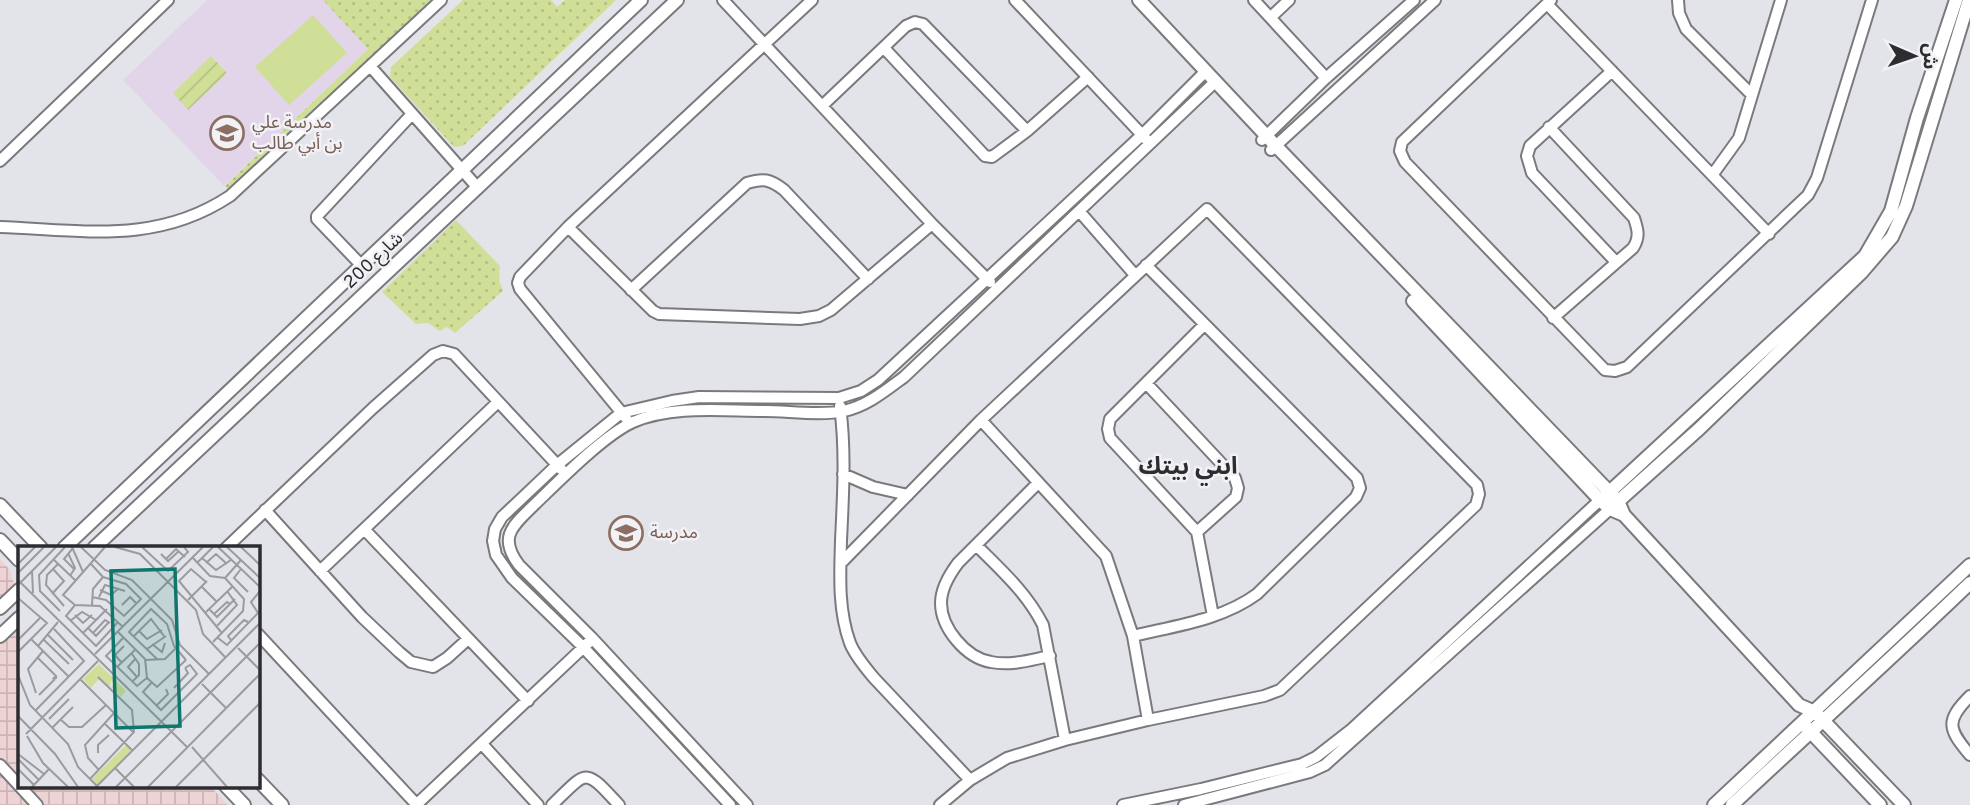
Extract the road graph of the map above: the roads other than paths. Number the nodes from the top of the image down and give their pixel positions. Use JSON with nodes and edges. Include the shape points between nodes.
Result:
{"nodes":[{"id":1,"x":168,"y":0,"type":"edge"},
{"id":2,"x":441,"y":0,"type":"edge"},
{"id":3,"x":641,"y":0,"type":"edge"},
{"id":4,"x":677,"y":0,"type":"edge"},
{"id":5,"x":723,"y":0,"type":"edge"},
{"id":6,"x":812,"y":0,"type":"edge"},
{"id":7,"x":1015,"y":0,"type":"edge"},
{"id":8,"x":1130,"y":0,"type":"edge"},
{"id":9,"x":1139,"y":0,"type":"edge"},
{"id":10,"x":1254,"y":0,"type":"edge"},
{"id":11,"x":1289,"y":0,"type":"edge"},
{"id":12,"x":1414,"y":0,"type":"edge"},
{"id":13,"x":1435,"y":0,"type":"edge"},
{"id":14,"x":1678,"y":0,"type":"edge"},
{"id":15,"x":1781,"y":0,"type":"edge"},
{"id":16,"x":1872,"y":0,"type":"edge"},
{"id":17,"x":1956,"y":0,"type":"edge"},
{"id":18,"x":1969,"y":0,"type":"edge"},
{"id":19,"x":1549,"y":2,"type":"edge"},
{"id":20,"x":1271,"y":17,"type":"junction"},
{"id":21,"x":764,"y":44,"type":"junction"},
{"id":22,"x":884,"y":48,"type":"junction"},
{"id":23,"x":370,"y":66,"type":"junction"},
{"id":24,"x":1612,"y":71,"type":"junction"},
{"id":25,"x":1204,"y":74,"type":"junction"},
{"id":26,"x":1088,"y":77,"type":"junction"},
{"id":27,"x":1326,"y":78,"type":"junction"},
{"id":28,"x":1214,"y":84,"type":"junction"},
{"id":29,"x":1752,"y":95,"type":"junction"},
{"id":30,"x":822,"y":106,"type":"junction"},
{"id":31,"x":412,"y":114,"type":"junction"},
{"id":32,"x":1917,"y":118,"type":"junction"},
{"id":33,"x":1932,"y":124,"type":"junction"},
{"id":34,"x":1549,"y":127,"type":"junction"},
{"id":35,"x":1027,"y":131,"type":"junction"},
{"id":36,"x":1142,"y":135,"type":"junction"},
{"id":37,"x":1264,"y":137,"type":"junction"},
{"id":38,"x":1150,"y":144,"type":"junction"},
{"id":39,"x":1273,"y":148,"type":"junction"},
{"id":40,"x":0,"y":162,"type":"edge"},
{"id":41,"x":463,"y":172,"type":"junction"},
{"id":42,"x":1713,"y":174,"type":"junction"},
{"id":43,"x":478,"y":188,"type":"junction"},
{"id":44,"x":1079,"y":211,"type":"junction"},
{"id":45,"x":932,"y":224,"type":"junction"},
{"id":46,"x":0,"y":226,"type":"edge"},
{"id":47,"x":568,"y":227,"type":"junction"},
{"id":48,"x":1769,"y":234,"type":"junction"},
{"id":49,"x":1616,"y":262,"type":"junction"},
{"id":50,"x":1146,"y":265,"type":"junction"},
{"id":51,"x":362,"y":266,"type":"junction"},
{"id":52,"x":1135,"y":275,"type":"junction"},
{"id":53,"x":988,"y":278,"type":"junction"},
{"id":54,"x":868,"y":279,"type":"junction"},
{"id":55,"x":997,"y":289,"type":"junction"},
{"id":56,"x":631,"y":290,"type":"junction"},
{"id":57,"x":1553,"y":318,"type":"junction"},
{"id":58,"x":1204,"y":325,"type":"junction"},
{"id":59,"x":1146,"y":383,"type":"junction"},
{"id":60,"x":839,"y":398,"type":"junction"},
{"id":61,"x":498,"y":402,"type":"junction"},
{"id":62,"x":841,"y":412,"type":"junction"},
{"id":63,"x":621,"y":413,"type":"junction"},
{"id":64,"x":981,"y":421,"type":"junction"},
{"id":65,"x":630,"y":424,"type":"junction"},
{"id":66,"x":557,"y":465,"type":"junction"},
{"id":67,"x":843,"y":474,"type":"junction"},
{"id":68,"x":566,"y":475,"type":"junction"},
{"id":69,"x":1038,"y":483,"type":"junction"},
{"id":70,"x":908,"y":495,"type":"junction"},
{"id":71,"x":1609,"y":500,"type":"junction"},
{"id":72,"x":0,"y":505,"type":"edge"},
{"id":73,"x":265,"y":510,"type":"junction"},
{"id":74,"x":364,"y":529,"type":"junction"},
{"id":75,"x":1197,"y":532,"type":"junction"},
{"id":76,"x":0,"y":540,"type":"edge"},
{"id":77,"x":976,"y":545,"type":"junction"},
{"id":78,"x":39,"y":546,"type":"edge"},
{"id":79,"x":66,"y":546,"type":"edge"},
{"id":80,"x":96,"y":546,"type":"edge"},
{"id":81,"x":228,"y":546,"type":"edge"},
{"id":82,"x":18,"y":560,"type":"edge"},
{"id":83,"x":841,"y":563,"type":"junction"},
{"id":84,"x":1970,"y":565,"type":"edge"},
{"id":85,"x":320,"y":571,"type":"junction"},
{"id":86,"x":1970,"y":583,"type":"edge"},
{"id":87,"x":18,"y":591,"type":"edge"},
{"id":88,"x":0,"y":608,"type":"edge"},
{"id":89,"x":1213,"y":616,"type":"junction"},
{"id":90,"x":18,"y":619,"type":"edge"},
{"id":91,"x":259,"y":635,"type":"edge"},
{"id":92,"x":0,"y":636,"type":"edge"},
{"id":93,"x":1133,"y":636,"type":"junction"},
{"id":94,"x":592,"y":638,"type":"junction"},
{"id":95,"x":468,"y":639,"type":"junction"},
{"id":96,"x":583,"y":647,"type":"junction"},
{"id":97,"x":1050,"y":656,"type":"junction"},
{"id":98,"x":1970,"y":696,"type":"edge"},
{"id":99,"x":528,"y":701,"type":"junction"},
{"id":100,"x":1799,"y":705,"type":"junction"},
{"id":101,"x":1819,"y":716,"type":"junction"},
{"id":102,"x":1148,"y":720,"type":"junction"},
{"id":103,"x":1806,"y":727,"type":"junction"},
{"id":104,"x":1065,"y":740,"type":"junction"},
{"id":105,"x":482,"y":744,"type":"junction"},
{"id":106,"x":1970,"y":755,"type":"edge"},
{"id":107,"x":0,"y":765,"type":"edge"},
{"id":108,"x":970,"y":780,"type":"junction"},
{"id":109,"x":259,"y":781,"type":"edge"},
{"id":110,"x":18,"y":784,"type":"edge"},
{"id":111,"x":21,"y":788,"type":"edge"},
{"id":112,"x":228,"y":788,"type":"edge"},
{"id":113,"x":1201,"y":789,"type":"junction"},
{"id":114,"x":1204,"y":801,"type":"junction"},
{"id":115,"x":37,"y":805,"type":"edge"},
{"id":116,"x":244,"y":805,"type":"edge"},
{"id":117,"x":282,"y":805,"type":"edge"},
{"id":118,"x":417,"y":805,"type":"edge"},
{"id":119,"x":538,"y":805,"type":"edge"},
{"id":120,"x":552,"y":805,"type":"edge"},
{"id":121,"x":619,"y":805,"type":"edge"},
{"id":122,"x":730,"y":805,"type":"edge"},
{"id":123,"x":747,"y":805,"type":"edge"},
{"id":124,"x":940,"y":805,"type":"edge"},
{"id":125,"x":1123,"y":805,"type":"edge"},
{"id":126,"x":1184,"y":805,"type":"edge"},
{"id":127,"x":1714,"y":805,"type":"edge"},
{"id":128,"x":1732,"y":805,"type":"edge"},
{"id":129,"x":1881,"y":805,"type":"edge"},
{"id":130,"x":1904,"y":805,"type":"edge"}],
"edges":[{"from":1,"to":40,"type":"street"},
{"from":2,"to":23,"type":"street"},
{"from":3,"to":41,"type":"street","name":"شارع 200"},
{"from":4,"to":43,"type":"street","name":"شارع 200"},
{"from":5,"to":21,"type":"street"},
{"from":6,"to":21,"type":"street"},
{"from":7,"to":26,"type":"street"},
{"from":8,"to":25,"type":"street"},
{"from":9,"to":25,"type":"street"},
{"from":10,"to":20,"type":"street"},
{"from":11,"to":20,"type":"street"},
{"from":12,"to":27,"type":"street"},
{"from":13,"to":39,"type":"street"},
{"from":14,"to":29,"type":"street","via":[[1686,29]]},
{"from":15,"to":29,"type":"street"},
{"from":16,"to":48,"type":"street","via":[[1817,178],[1808,195]]},
{"from":17,"to":32,"type":"street"},
{"from":18,"to":33,"type":"street"},
{"from":19,"to":24,"type":"street"},
{"from":19,"to":57,"type":"street","via":[[1402,142],[1400,151],[1405,162]]},
{"from":20,"to":27,"type":"street"},
{"from":21,"to":30,"type":"street"},
{"from":21,"to":47,"type":"street"},
{"from":22,"to":30,"type":"street"},
{"from":22,"to":35,"type":"street","via":[[906,26],[923,24]]},
{"from":22,"to":35,"type":"street","via":[[985,156],[998,155]]},
{"from":23,"to":31,"type":"street"},
{"from":23,"to":46,"type":"street","via":[[230,196],[187,219],[125,231]]},
{"from":24,"to":34,"type":"street"},
{"from":24,"to":42,"type":"street"},
{"from":25,"to":28,"type":"street"},
{"from":25,"to":36,"type":"street"},
{"from":26,"to":35,"type":"street"},
{"from":26,"to":36,"type":"street"},
{"from":27,"to":37,"type":"street"},
{"from":28,"to":37,"type":"street"},
{"from":28,"to":38,"type":"street"},
{"from":29,"to":42,"type":"street","via":[[1739,138]]},
{"from":30,"to":45,"type":"street"},
{"from":31,"to":41,"type":"street"},
{"from":31,"to":51,"type":"street","via":[[317,216]]},
{"from":32,"to":33,"type":"street"},
{"from":32,"to":71,"type":"street","via":[[1891,211],[1865,256]]},
{"from":33,"to":71,"type":"street","via":[[1898,228],[1861,274],[1699,429]]},
{"from":34,"to":49,"type":"street","via":[[1530,146],[1527,156],[1532,173]]},
{"from":34,"to":49,"type":"street","via":[[1634,218],[1638,239]]},
{"from":36,"to":38,"type":"street"},
{"from":36,"to":53,"type":"street"},
{"from":37,"to":39,"type":"street"},
{"from":38,"to":44,"type":"street"},
{"from":39,"to":71,"type":"street"},
{"from":41,"to":43,"type":"street"},
{"from":41,"to":51,"type":"street","name":"شارع 200"},
{"from":42,"to":48,"type":"street"},
{"from":43,"to":80,"type":"street","name":"شارع 200"},
{"from":44,"to":52,"type":"street"},
{"from":44,"to":55,"type":"street"},
{"from":45,"to":53,"type":"street"},
{"from":45,"to":54,"type":"street"},
{"from":47,"to":56,"type":"street"},
{"from":47,"to":63,"type":"street","via":[[518,283]]},
{"from":48,"to":57,"type":"street","via":[[1627,367],[1615,372],[1605,370]]},
{"from":49,"to":57,"type":"street"},
{"from":50,"to":52,"type":"street"},
{"from":50,"to":58,"type":"street"},
{"from":50,"to":102,"type":"street","via":[[1209,209],[1477,485],[1479,494],[1476,505],[1280,690]]},
{"from":51,"to":79,"type":"street","name":"شارع 200"},
{"from":52,"to":64,"type":"street"},
{"from":53,"to":55,"type":"street"},
{"from":53,"to":60,"type":"street","via":[[878,380]]},
{"from":54,"to":56,"type":"street","via":[[831,310],[800,319],[659,314]]},
{"from":54,"to":56,"type":"street","via":[[774,181],[762,178],[747,183]]},
{"from":55,"to":62,"type":"street","via":[[904,377],[866,404]]},
{"from":58,"to":59,"type":"street"},
{"from":58,"to":89,"type":"street","via":[[1357,478],[1360,488],[1256,594]]},
{"from":59,"to":75,"type":"street","via":[[1110,419],[1110,438]]},
{"from":59,"to":75,"type":"street","via":[[1235,478],[1236,497]]},
{"from":60,"to":62,"type":"street"},
{"from":60,"to":63,"type":"street","via":[[699,397]]},
{"from":61,"to":66,"type":"street"},
{"from":61,"to":73,"type":"street","via":[[454,354],[438,352]]},
{"from":61,"to":74,"type":"street"},
{"from":62,"to":65,"type":"street","via":[[698,411]]},
{"from":62,"to":67,"type":"street"},
{"from":63,"to":65,"type":"street"},
{"from":63,"to":66,"type":"street"},
{"from":64,"to":69,"type":"street"},
{"from":64,"to":70,"type":"street"},
{"from":65,"to":68,"type":"street"},
{"from":66,"to":68,"type":"street"},
{"from":66,"to":96,"type":"street","via":[[502,517],[493,541],[496,555],[512,578]]},
{"from":67,"to":70,"type":"street"},
{"from":67,"to":83,"type":"street"},
{"from":68,"to":94,"type":"street","via":[[512,527],[509,545],[519,565]]},
{"from":69,"to":77,"type":"street"},
{"from":69,"to":93,"type":"street","via":[[1106,556]]},
{"from":70,"to":83,"type":"street"},
{"from":71,"to":100,"type":"street"},
{"from":71,"to":113,"type":"street","via":[[1330,747],[1302,764]]},
{"from":71,"to":114,"type":"street","via":[[1325,765]]},
{"from":72,"to":78,"type":"street"},
{"from":73,"to":81,"type":"street"},
{"from":73,"to":85,"type":"street"},
{"from":74,"to":85,"type":"street"},
{"from":74,"to":95,"type":"street"},
{"from":75,"to":89,"type":"street"},
{"from":76,"to":82,"type":"street"},
{"from":77,"to":97,"type":"street","via":[[1035,608]]},
{"from":77,"to":97,"type":"street","via":[[948,576],[943,590],[946,623],[957,640],[973,655],[990,662],[1009,664]]},
{"from":83,"to":108,"type":"street","via":[[844,622],[862,664]]},
{"from":84,"to":101,"type":"street"},
{"from":85,"to":95,"type":"street","via":[[411,662],[433,667]]},
{"from":86,"to":101,"type":"street"},
{"from":87,"to":88,"type":"street"},
{"from":89,"to":93,"type":"street"},
{"from":90,"to":92,"type":"street"},
{"from":91,"to":118,"type":"street"},
{"from":93,"to":102,"type":"street"},
{"from":94,"to":96,"type":"street"},
{"from":94,"to":123,"type":"street"},
{"from":95,"to":99,"type":"street"},
{"from":96,"to":99,"type":"street"},
{"from":96,"to":122,"type":"street"},
{"from":97,"to":104,"type":"street"},
{"from":98,"to":106,"type":"street","via":[[1955,711],[1952,730]]},
{"from":99,"to":105,"type":"street"},
{"from":100,"to":101,"type":"street"},
{"from":100,"to":103,"type":"street"},
{"from":101,"to":103,"type":"street"},
{"from":101,"to":130,"type":"street"},
{"from":102,"to":104,"type":"street"},
{"from":103,"to":127,"type":"street"},
{"from":103,"to":128,"type":"street"},
{"from":103,"to":129,"type":"street"},
{"from":104,"to":108,"type":"street","via":[[1007,758]]},
{"from":105,"to":118,"type":"street"},
{"from":105,"to":119,"type":"street"},
{"from":107,"to":110,"type":"street"},
{"from":108,"to":124,"type":"street"},
{"from":109,"to":117,"type":"street"},
{"from":111,"to":115,"type":"street"},
{"from":112,"to":116,"type":"street"},
{"from":113,"to":114,"type":"street"},
{"from":113,"to":125,"type":"street"},
{"from":114,"to":126,"type":"street"},
{"from":120,"to":121,"type":"street","via":[[587,776]]}]}
